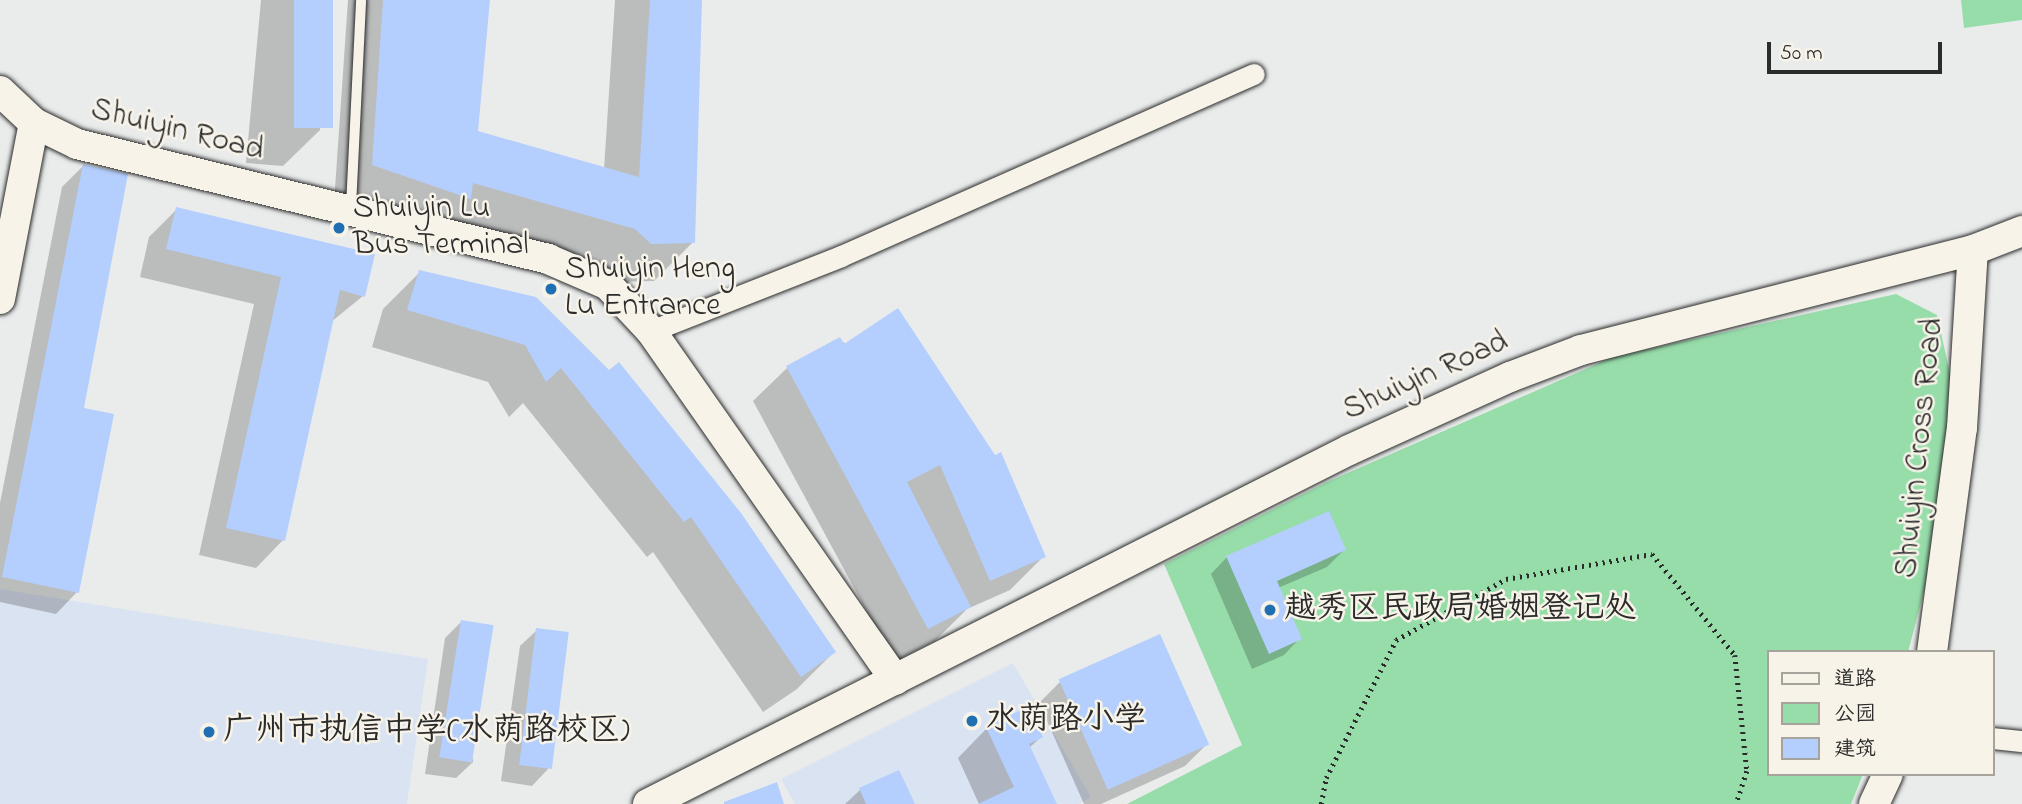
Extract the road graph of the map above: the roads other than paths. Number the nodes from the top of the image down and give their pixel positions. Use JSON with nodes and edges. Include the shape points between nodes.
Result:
{"nodes":[{"id":1,"x":361,"y":0,"type":"edge"},
{"id":2,"x":1254,"y":74,"type":"dead end"},
{"id":3,"x":0,"y":91,"type":"edge"},
{"id":4,"x":34,"y":123,"type":"junction"},
{"id":5,"x":351,"y":210,"type":"junction"},
{"id":6,"x":2022,"y":232,"type":"edge"},
{"id":7,"x":1973,"y":250,"type":"junction"},
{"id":8,"x":0,"y":299,"type":"edge"},
{"id":9,"x":651,"y":331,"type":"junction"},
{"id":10,"x":1932,"y":650,"type":"edge"},
{"id":11,"x":895,"y":680,"type":"junction"},
{"id":12,"x":1994,"y":738,"type":"edge"},
{"id":13,"x":2022,"y":741,"type":"edge"},
{"id":14,"x":1887,"y":776,"type":"edge"},
{"id":15,"x":648,"y":804,"type":"edge"},
{"id":16,"x":1874,"y":804,"type":"edge"}],
"edges":[{"from":1,"to":5,"type":"lane"},
{"from":2,"to":9,"type":"street","via":[[842,256]]},
{"from":3,"to":4,"type":"street","name":"Shuiyin Road"},
{"from":4,"to":5,"type":"street","name":"Shuiyin Road","via":[[111,153]]},
{"from":4,"to":8,"type":"street"},
{"from":5,"to":9,"type":"street","name":"Shuiyin Road","via":[[587,274],[608,285]]},
{"from":6,"to":7,"type":"street","name":"Shuiyin Road"},
{"from":7,"to":10,"type":"street","name":"Shuiyin Cross Road","via":[[1962,428]]},
{"from":7,"to":11,"type":"street","name":"Shuiyin Road","via":[[1581,349],[1510,377],[1349,450]]},
{"from":9,"to":11,"type":"street","name":"Shuiyin Road"},
{"from":11,"to":15,"type":"street","name":"Shuiyin Road"},
{"from":12,"to":13,"type":"street"},
{"from":14,"to":16,"type":"street"}]}
